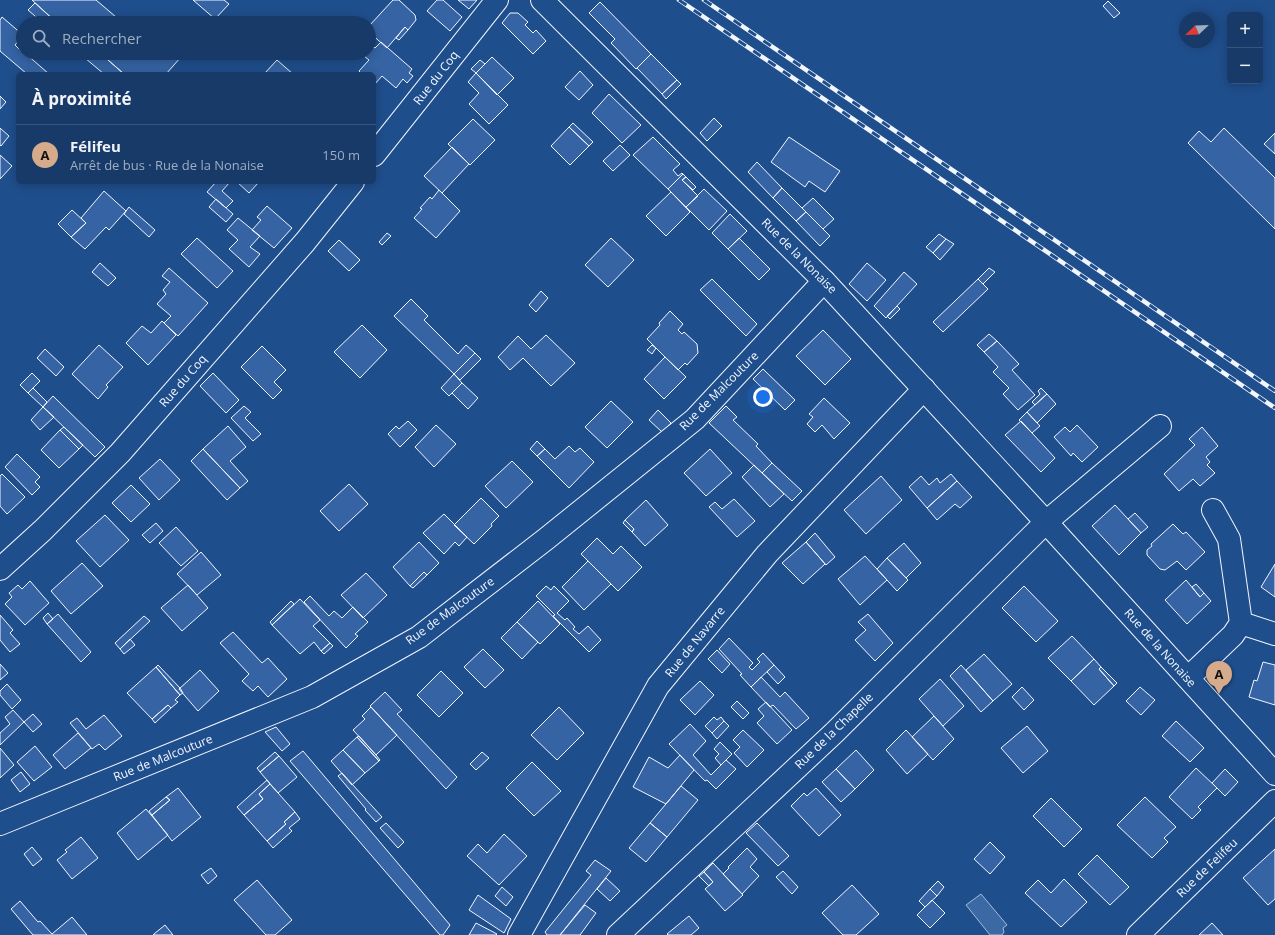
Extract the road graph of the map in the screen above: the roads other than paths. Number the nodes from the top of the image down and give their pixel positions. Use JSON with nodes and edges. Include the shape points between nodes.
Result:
{"nodes":[{"id":1,"x":497,"y":0,"type":"edge"},
{"id":2,"x":542,"y":0,"type":"edge"},
{"id":3,"x":376,"y":152,"type":"edge"},
{"id":4,"x":351,"y":184,"type":"edge"},
{"id":5,"x":824,"y":281,"type":"junction"},
{"id":6,"x":924,"y":389,"type":"junction"},
{"id":7,"x":1160,"y":426,"type":"dead end"},
{"id":8,"x":1213,"y":510,"type":"dead end"},
{"id":9,"x":1046,"y":522,"type":"junction"},
{"id":10,"x":0,"y":569,"type":"edge"},
{"id":11,"x":1241,"y":623,"type":"junction"},
{"id":12,"x":1275,"y":634,"type":"edge"},
{"id":13,"x":1188,"y":678,"type":"junction"},
{"id":14,"x":1275,"y":774,"type":"edge"},
{"id":15,"x":1275,"y":801,"type":"edge"},
{"id":16,"x":0,"y":824,"type":"edge"},
{"id":17,"x":519,"y":935,"type":"edge"},
{"id":18,"x":618,"y":935,"type":"edge"},
{"id":19,"x":1138,"y":935,"type":"edge"}],
"edges":[{"from":1,"to":3,"type":"street","name":"Rue du Coq"},
{"from":2,"to":5,"type":"street","name":"Rue de la Nonaise"},
{"from":4,"to":10,"type":"street","name":"Rue du Coq","via":[[305,242],[120,453]]},
{"from":5,"to":6,"type":"street","name":"Rue de la Nonaise"},
{"from":5,"to":16,"type":"street","name":"Rue de Malcouture","via":[[694,419],[420,637],[312,697]]},
{"from":6,"to":9,"type":"street","name":"Rue de la Nonaise"},
{"from":6,"to":17,"type":"street","name":"Rue de Navarre","via":[[767,554],[658,686]]},
{"from":7,"to":9,"type":"street"},
{"from":8,"to":11,"type":"street","via":[[1229,539]]},
{"from":9,"to":13,"type":"street","name":"Rue de la Nonaise"},
{"from":9,"to":18,"type":"street","name":"Rue de la Chapelle","via":[[835,732]]},
{"from":11,"to":12,"type":"street"},
{"from":11,"to":13,"type":"street","via":[[1233,635]]},
{"from":13,"to":14,"type":"street","name":"Rue de la Nonaise"},
{"from":15,"to":19,"type":"street","name":"Rue de Felifeu"}]}
